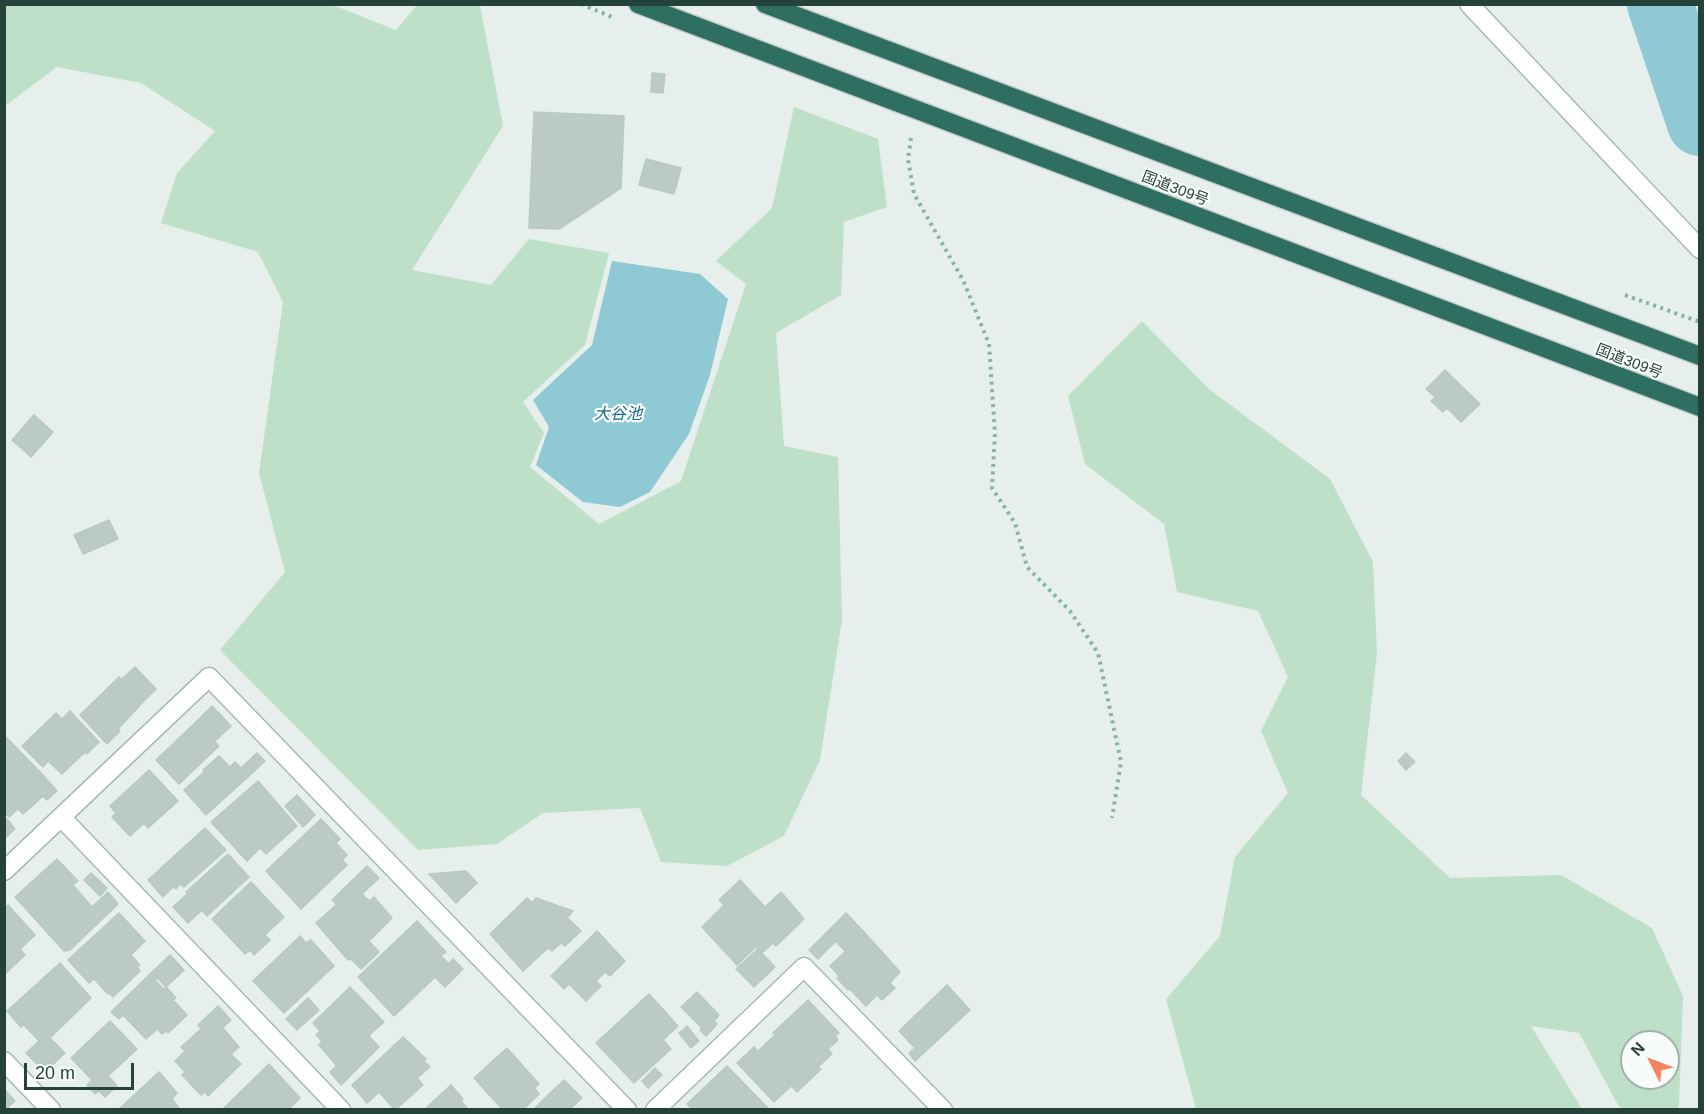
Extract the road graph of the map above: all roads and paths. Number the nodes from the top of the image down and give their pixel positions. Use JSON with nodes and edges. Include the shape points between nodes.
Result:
{"nodes":[{"id":1,"x":638,"y":4,"type":"edge"},
{"id":2,"x":765,"y":4,"type":"edge"},
{"id":3,"x":1469,"y":4,"type":"edge"},
{"id":4,"x":916,"y":110,"type":"junction"},
{"id":5,"x":1700,"y":249,"type":"edge"},
{"id":6,"x":1700,"y":356,"type":"edge"},
{"id":7,"x":1698,"y":402,"type":"edge"},
{"id":8,"x":61,"y":817,"type":"junction"},
{"id":9,"x":1112,"y":818,"type":"dead end"},
{"id":10,"x":4,"y":871,"type":"edge"},
{"id":11,"x":4,"y":1060,"type":"edge"},
{"id":12,"x":51,"y":1110,"type":"edge"},
{"id":13,"x":341,"y":1110,"type":"edge"},
{"id":14,"x":627,"y":1110,"type":"edge"},
{"id":15,"x":655,"y":1110,"type":"edge"},
{"id":16,"x":943,"y":1110,"type":"edge"}],
"edges":[{"from":1,"to":4,"type":"highway","name":"国道309号"},
{"from":2,"to":6,"type":"highway","name":"国道309号"},
{"from":3,"to":5,"type":"street"},
{"from":4,"to":7,"type":"highway","name":"国道309号"},
{"from":4,"to":9,"type":"path","via":[[908,159],[915,194],[963,280],[989,344],[995,434],[992,488],[1015,523],[1027,567],[1070,611],[1098,653],[1121,762]]},
{"from":8,"to":10,"type":"street"},
{"from":8,"to":13,"type":"street"},
{"from":8,"to":14,"type":"street","via":[[209,677]]},
{"from":11,"to":12,"type":"street"},
{"from":15,"to":16,"type":"street","via":[[804,967]]}]}
